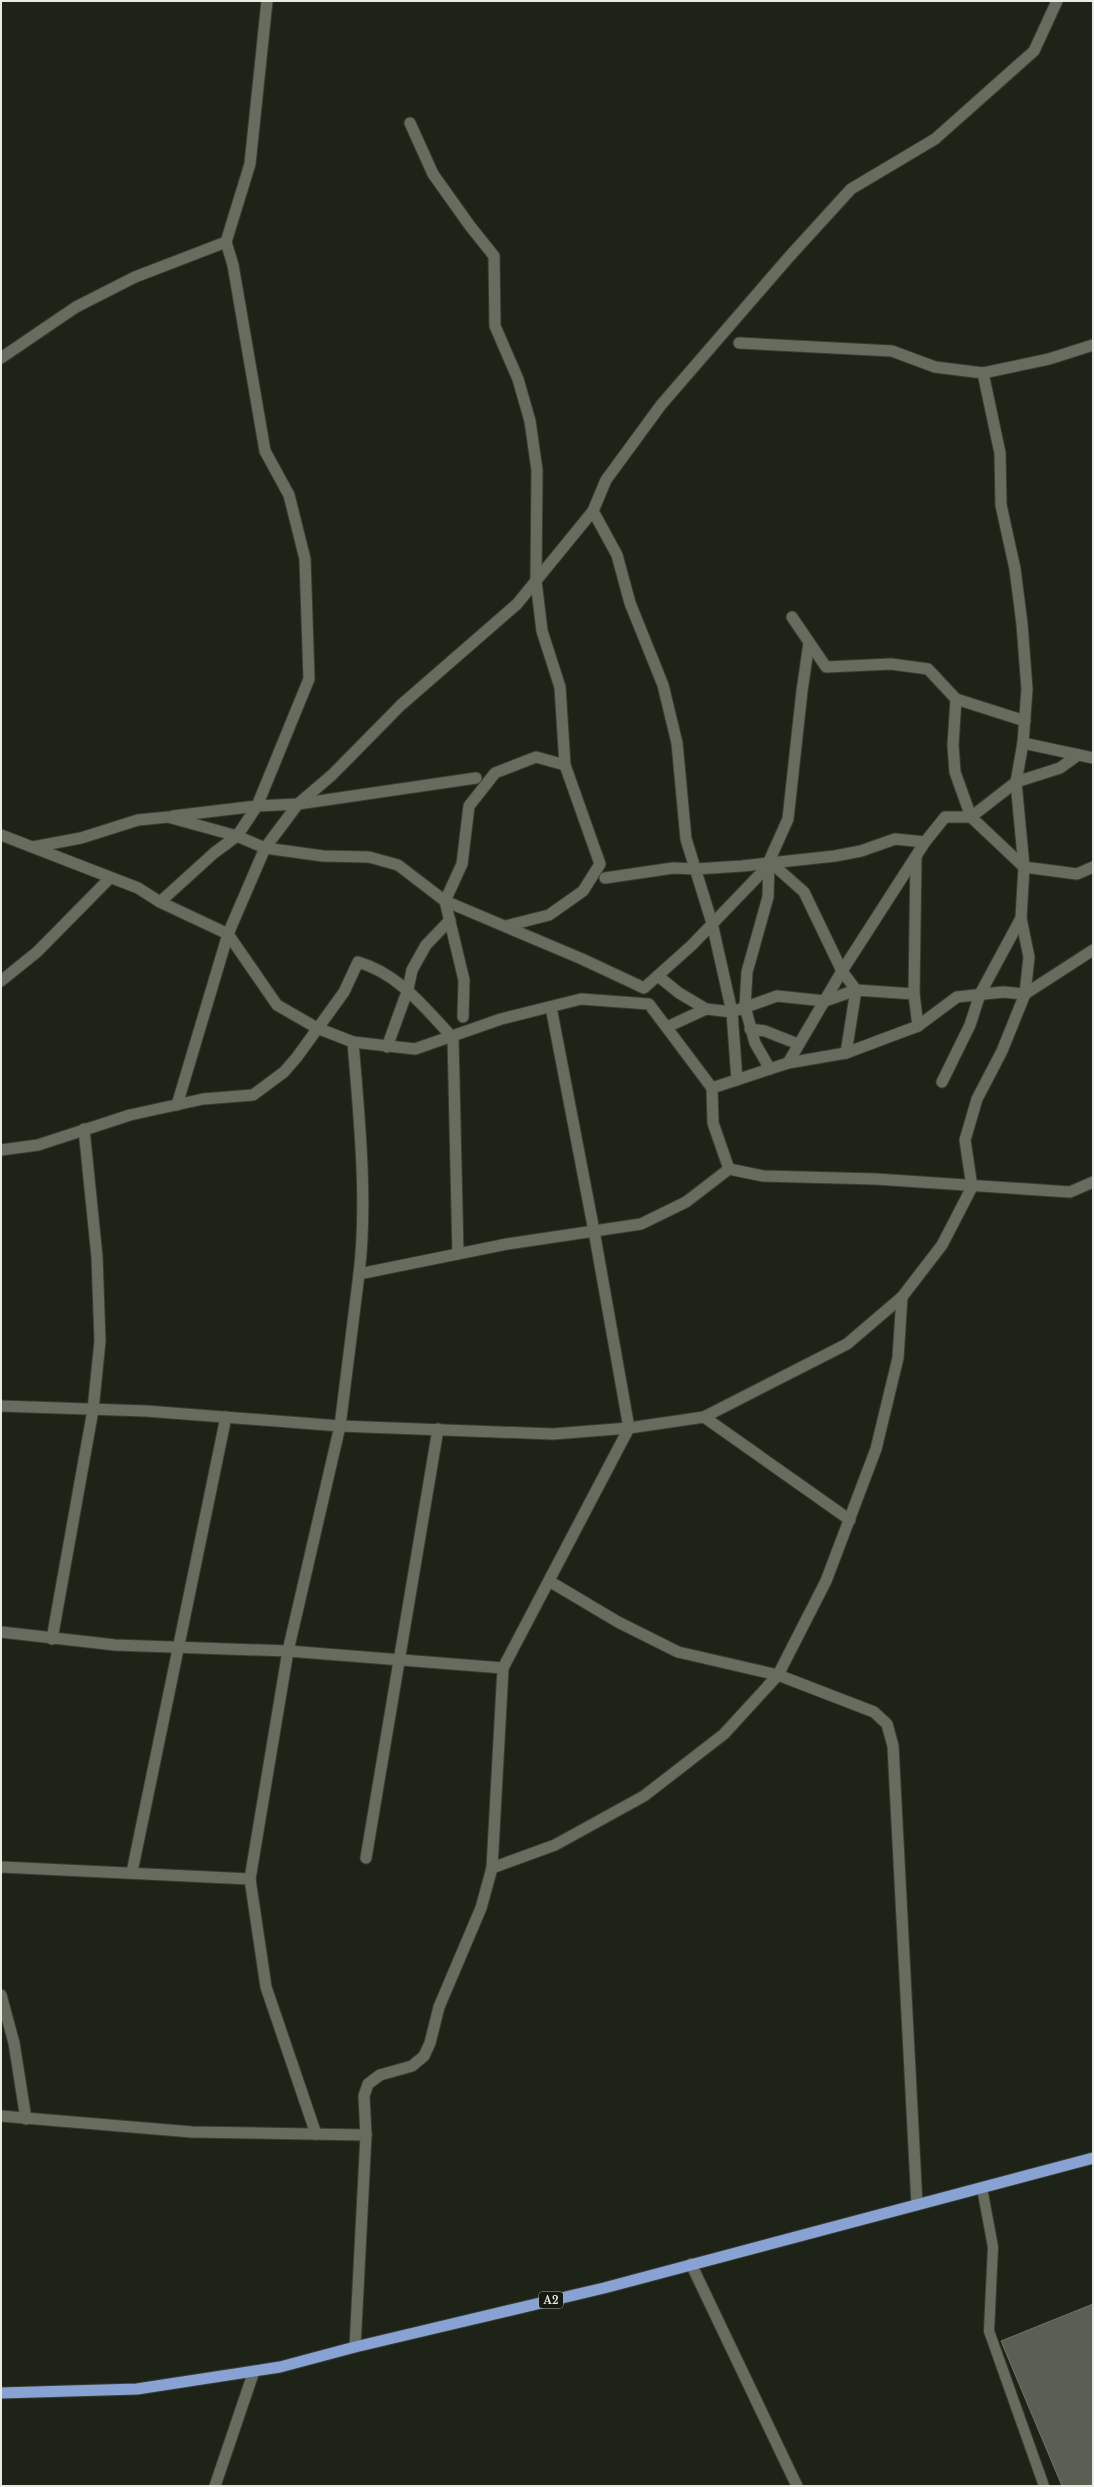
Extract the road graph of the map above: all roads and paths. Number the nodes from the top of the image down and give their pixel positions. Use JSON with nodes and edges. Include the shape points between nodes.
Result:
{"nodes":[{"id":1,"x":267,"y":1,"type":"edge"},
{"id":2,"x":1057,"y":1,"type":"edge"},
{"id":3,"x":410,"y":123,"type":"dead end"},
{"id":4,"x":226,"y":242,"type":"junction"},
{"id":5,"x":739,"y":343,"type":"dead end"},
{"id":6,"x":1093,"y":345,"type":"edge"},
{"id":7,"x":1,"y":358,"type":"edge"},
{"id":8,"x":983,"y":373,"type":"junction"},
{"id":9,"x":593,"y":511,"type":"junction"},
{"id":10,"x":536,"y":581,"type":"junction"},
{"id":11,"x":792,"y":617,"type":"dead end"},
{"id":12,"x":809,"y":643,"type":"junction"},
{"id":13,"x":956,"y":699,"type":"junction"},
{"id":14,"x":1025,"y":721,"type":"junction"},
{"id":15,"x":1023,"y":743,"type":"junction"},
{"id":16,"x":1078,"y":756,"type":"junction"},
{"id":17,"x":1093,"y":758,"type":"edge"},
{"id":18,"x":565,"y":765,"type":"junction"},
{"id":19,"x":476,"y":778,"type":"dead end"},
{"id":20,"x":1016,"y":782,"type":"junction"},
{"id":21,"x":298,"y":804,"type":"junction"},
{"id":22,"x":257,"y":806,"type":"junction"},
{"id":23,"x":168,"y":817,"type":"junction"},
{"id":24,"x":971,"y":818,"type":"junction"},
{"id":25,"x":1,"y":835,"type":"edge"},
{"id":26,"x":237,"y":836,"type":"junction"},
{"id":27,"x":925,"y":842,"type":"junction"},
{"id":28,"x":32,"y":847,"type":"junction"},
{"id":29,"x":265,"y":848,"type":"junction"},
{"id":30,"x":916,"y":858,"type":"junction"},
{"id":31,"x":769,"y":861,"type":"junction"},
{"id":32,"x":1024,"y":867,"type":"junction"},
{"id":33,"x":1093,"y":867,"type":"edge"},
{"id":34,"x":696,"y":869,"type":"junction"},
{"id":35,"x":110,"y":878,"type":"junction"},
{"id":36,"x":605,"y":878,"type":"dead end"},
{"id":37,"x":445,"y":901,"type":"junction"},
{"id":38,"x":160,"y":902,"type":"junction"},
{"id":39,"x":1021,"y":918,"type":"junction"},
{"id":40,"x":450,"y":920,"type":"junction"},
{"id":41,"x":712,"y":923,"type":"junction"},
{"id":42,"x":506,"y":926,"type":"junction"},
{"id":43,"x":228,"y":934,"type":"junction"},
{"id":44,"x":1093,"y":950,"type":"edge"},
{"id":45,"x":842,"y":971,"type":"junction"},
{"id":46,"x":658,"y":976,"type":"junction"},
{"id":47,"x":1,"y":981,"type":"edge"},
{"id":48,"x":408,"y":989,"type":"junction"},
{"id":49,"x":856,"y":990,"type":"junction"},
{"id":50,"x":914,"y":994,"type":"junction"},
{"id":51,"x":980,"y":994,"type":"junction"},
{"id":52,"x":1025,"y":994,"type":"junction"},
{"id":53,"x":825,"y":1001,"type":"junction"},
{"id":54,"x":551,"y":1006,"type":"junction"},
{"id":55,"x":745,"y":1007,"type":"junction"},
{"id":56,"x":706,"y":1009,"type":"junction"},
{"id":57,"x":732,"y":1012,"type":"junction"},
{"id":58,"x":463,"y":1017,"type":"dead end"},
{"id":59,"x":918,"y":1026,"type":"junction"},
{"id":60,"x":667,"y":1027,"type":"junction"},
{"id":61,"x":317,"y":1028,"type":"junction"},
{"id":62,"x":750,"y":1029,"type":"junction"},
{"id":63,"x":453,"y":1038,"type":"junction"},
{"id":64,"x":353,"y":1042,"type":"junction"},
{"id":65,"x":798,"y":1044,"type":"junction"},
{"id":66,"x":387,"y":1047,"type":"junction"},
{"id":67,"x":846,"y":1053,"type":"junction"},
{"id":68,"x":788,"y":1062,"type":"junction"},
{"id":69,"x":770,"y":1069,"type":"junction"},
{"id":70,"x":737,"y":1080,"type":"junction"},
{"id":71,"x":942,"y":1082,"type":"dead end"},
{"id":72,"x":712,"y":1088,"type":"junction"},
{"id":73,"x":177,"y":1105,"type":"junction"},
{"id":74,"x":84,"y":1129,"type":"junction"},
{"id":75,"x":1,"y":1150,"type":"edge"},
{"id":76,"x":729,"y":1169,"type":"junction"},
{"id":77,"x":1093,"y":1182,"type":"edge"},
{"id":78,"x":972,"y":1187,"type":"junction"},
{"id":79,"x":594,"y":1231,"type":"junction"},
{"id":80,"x":458,"y":1254,"type":"junction"},
{"id":81,"x":359,"y":1274,"type":"junction"},
{"id":82,"x":902,"y":1296,"type":"junction"},
{"id":83,"x":1,"y":1406,"type":"edge"},
{"id":84,"x":93,"y":1410,"type":"junction"},
{"id":85,"x":226,"y":1417,"type":"junction"},
{"id":86,"x":704,"y":1417,"type":"junction"},
{"id":87,"x":340,"y":1426,"type":"junction"},
{"id":88,"x":629,"y":1428,"type":"junction"},
{"id":89,"x":438,"y":1429,"type":"junction"},
{"id":90,"x":850,"y":1520,"type":"junction"},
{"id":91,"x":549,"y":1581,"type":"junction"},
{"id":92,"x":1,"y":1632,"type":"edge"},
{"id":93,"x":52,"y":1638,"type":"junction"},
{"id":94,"x":178,"y":1647,"type":"junction"},
{"id":95,"x":288,"y":1651,"type":"junction"},
{"id":96,"x":401,"y":1660,"type":"junction"},
{"id":97,"x":503,"y":1668,"type":"junction"},
{"id":98,"x":778,"y":1674,"type":"junction"},
{"id":99,"x":366,"y":1858,"type":"dead end"},
{"id":100,"x":1,"y":1867,"type":"edge"},
{"id":101,"x":492,"y":1868,"type":"junction"},
{"id":102,"x":132,"y":1872,"type":"junction"},
{"id":103,"x":250,"y":1879,"type":"junction"},
{"id":104,"x":1,"y":1995,"type":"edge"},
{"id":105,"x":1,"y":2116,"type":"edge"},
{"id":106,"x":26,"y":2119,"type":"junction"},
{"id":107,"x":316,"y":2134,"type":"junction"},
{"id":108,"x":366,"y":2135,"type":"junction"},
{"id":109,"x":1093,"y":2158,"type":"edge"},
{"id":110,"x":982,"y":2188,"type":"junction"},
{"id":111,"x":917,"y":2205,"type":"junction"},
{"id":112,"x":692,"y":2264,"type":"junction"},
{"id":113,"x":355,"y":2347,"type":"junction"},
{"id":114,"x":254,"y":2371,"type":"junction"},
{"id":115,"x":1,"y":2393,"type":"edge"},
{"id":116,"x":215,"y":2486,"type":"edge"},
{"id":117,"x":797,"y":2486,"type":"edge"},
{"id":118,"x":1044,"y":2486,"type":"edge"}],
"edges":[{"from":1,"to":4,"type":"street","via":[[250,164]]},
{"from":2,"to":9,"type":"street","via":[[1034,52],[935,139],[851,190],[789,257],[661,405],[606,480]]},
{"from":3,"to":10,"type":"street","via":[[434,174],[494,256],[495,326],[520,386],[530,421],[537,470]]},
{"from":4,"to":7,"type":"street","via":[[135,277],[82,304]]},
{"from":4,"to":22,"type":"street","via":[[233,265],[265,451],[289,495],[305,559],[309,679]]},
{"from":5,"to":8,"type":"street","via":[[892,351],[935,367]]},
{"from":6,"to":8,"type":"street","via":[[1049,359]]},
{"from":8,"to":14,"type":"street","via":[[1000,453],[1001,505],[1015,569],[1021,616],[1027,689]]},
{"from":9,"to":10,"type":"street"},
{"from":9,"to":34,"type":"street","via":[[617,555],[630,603],[662,685],[677,744],[686,839]]},
{"from":10,"to":18,"type":"street","via":[[542,631],[560,686]]},
{"from":10,"to":21,"type":"street","via":[[517,604],[401,705],[332,775]]},
{"from":11,"to":12,"type":"street"},
{"from":12,"to":13,"type":"street","via":[[826,667],[891,664],[928,669]]},
{"from":12,"to":31,"type":"street","via":[[788,819]]},
{"from":13,"to":14,"type":"street"},
{"from":13,"to":24,"type":"street","via":[[953,745],[955,772]]},
{"from":14,"to":15,"type":"street"},
{"from":15,"to":16,"type":"street"},
{"from":15,"to":20,"type":"street"},
{"from":16,"to":17,"type":"street"},
{"from":16,"to":20,"type":"street","via":[[1060,768]]},
{"from":18,"to":37,"type":"street","via":[[536,757],[495,773],[469,806],[462,864]]},
{"from":18,"to":42,"type":"street","via":[[600,864],[583,891],[550,915]]},
{"from":19,"to":21,"type":"street"},
{"from":20,"to":24,"type":"street"},
{"from":20,"to":32,"type":"street"},
{"from":21,"to":22,"type":"street"},
{"from":21,"to":29,"type":"street"},
{"from":22,"to":23,"type":"street"},
{"from":22,"to":26,"type":"street"},
{"from":23,"to":26,"type":"street"},
{"from":23,"to":28,"type":"street","via":[[138,820],[81,838]]},
{"from":24,"to":27,"type":"street","via":[[944,817]]},
{"from":24,"to":32,"type":"street"},
{"from":25,"to":28,"type":"street"},
{"from":26,"to":29,"type":"street"},
{"from":26,"to":38,"type":"street","via":[[214,853]]},
{"from":27,"to":30,"type":"street"},
{"from":27,"to":31,"type":"street","via":[[895,839],[835,856]]},
{"from":28,"to":35,"type":"street"},
{"from":29,"to":37,"type":"street","via":[[323,856],[369,858],[398,865]]},
{"from":29,"to":43,"type":"street"},
{"from":30,"to":45,"type":"street"},
{"from":30,"to":50,"type":"street"},
{"from":31,"to":34,"type":"street"},
{"from":31,"to":41,"type":"street","via":[[766,868]]},
{"from":31,"to":45,"type":"street","via":[[804,892]]},
{"from":31,"to":55,"type":"street","via":[[768,897],[747,972]]},
{"from":32,"to":33,"type":"street","via":[[1077,874]]},
{"from":32,"to":39,"type":"street"},
{"from":34,"to":36,"type":"street","via":[[673,868]]},
{"from":34,"to":41,"type":"street"},
{"from":35,"to":38,"type":"street","via":[[138,888]]},
{"from":35,"to":47,"type":"street","via":[[37,952]]},
{"from":37,"to":40,"type":"street"},
{"from":37,"to":42,"type":"street"},
{"from":38,"to":43,"type":"street"},
{"from":39,"to":51,"type":"street"},
{"from":39,"to":52,"type":"street","via":[[1029,957]]},
{"from":40,"to":48,"type":"street","via":[[426,945],[412,970]]},
{"from":40,"to":58,"type":"street","via":[[464,980]]},
{"from":41,"to":46,"type":"street"},
{"from":41,"to":57,"type":"street"},
{"from":42,"to":46,"type":"street","via":[[644,988]]},
{"from":43,"to":61,"type":"street","via":[[277,1005]]},
{"from":43,"to":73,"type":"street"},
{"from":44,"to":52,"type":"street"},
{"from":45,"to":49,"type":"street"},
{"from":45,"to":53,"type":"street"},
{"from":46,"to":56,"type":"street","via":[[679,993]]},
{"from":48,"to":61,"type":"street","via":[[377,967],[358,962],[344,992]]},
{"from":48,"to":63,"type":"street"},
{"from":48,"to":66,"type":"street"},
{"from":49,"to":50,"type":"street"},
{"from":49,"to":53,"type":"street"},
{"from":49,"to":67,"type":"street"},
{"from":50,"to":59,"type":"street"},
{"from":51,"to":52,"type":"street"},
{"from":51,"to":59,"type":"street","via":[[957,997]]},
{"from":51,"to":71,"type":"street","via":[[970,1025]]},
{"from":52,"to":78,"type":"street","via":[[1002,1051],[977,1099],[965,1140]]},
{"from":53,"to":55,"type":"street","via":[[777,996]]},
{"from":53,"to":65,"type":"street"},
{"from":54,"to":60,"type":"street","via":[[581,999],[649,1004]]},
{"from":54,"to":63,"type":"street","via":[[501,1019]]},
{"from":54,"to":79,"type":"street"},
{"from":55,"to":57,"type":"street"},
{"from":55,"to":62,"type":"street"},
{"from":56,"to":57,"type":"street"},
{"from":56,"to":60,"type":"street"},
{"from":57,"to":70,"type":"street"},
{"from":59,"to":67,"type":"street"},
{"from":60,"to":72,"type":"street"},
{"from":61,"to":64,"type":"street"},
{"from":61,"to":73,"type":"street","via":[[284,1072],[253,1095],[203,1099]]},
{"from":62,"to":65,"type":"street","via":[[764,1031]]},
{"from":62,"to":69,"type":"street"},
{"from":63,"to":66,"type":"street","via":[[415,1049]]},
{"from":63,"to":80,"type":"street"},
{"from":64,"to":66,"type":"street"},
{"from":64,"to":81,"type":"street","via":[[360,1129],[362,1249]]},
{"from":65,"to":68,"type":"street"},
{"from":67,"to":68,"type":"street"},
{"from":68,"to":69,"type":"street"},
{"from":69,"to":70,"type":"street"},
{"from":70,"to":72,"type":"street"},
{"from":72,"to":76,"type":"street","via":[[713,1124]]},
{"from":73,"to":74,"type":"street"},
{"from":74,"to":75,"type":"street","via":[[38,1145]]},
{"from":74,"to":84,"type":"street","via":[[97,1258],[100,1341]]},
{"from":76,"to":78,"type":"street","via":[[763,1176],[876,1179]]},
{"from":76,"to":79,"type":"street","via":[[686,1202],[641,1224]]},
{"from":77,"to":78,"type":"street","via":[[1070,1192]]},
{"from":78,"to":82,"type":"street","via":[[942,1245]]},
{"from":79,"to":80,"type":"street"},
{"from":79,"to":88,"type":"street"},
{"from":80,"to":81,"type":"street"},
{"from":81,"to":87,"type":"street"},
{"from":82,"to":86,"type":"street","via":[[847,1344]]},
{"from":82,"to":90,"type":"street","via":[[898,1358],[876,1449]]},
{"from":83,"to":84,"type":"street"},
{"from":84,"to":85,"type":"street"},
{"from":84,"to":93,"type":"street"},
{"from":85,"to":87,"type":"street"},
{"from":85,"to":94,"type":"street"},
{"from":86,"to":88,"type":"street"},
{"from":86,"to":90,"type":"street"},
{"from":87,"to":89,"type":"street"},
{"from":87,"to":95,"type":"street"},
{"from":88,"to":89,"type":"street","via":[[553,1434]]},
{"from":88,"to":91,"type":"street"},
{"from":89,"to":96,"type":"street"},
{"from":90,"to":98,"type":"street","via":[[826,1581]]},
{"from":91,"to":97,"type":"street"},
{"from":91,"to":98,"type":"street","via":[[618,1622],[678,1652]]},
{"from":92,"to":93,"type":"street"},
{"from":93,"to":94,"type":"street","via":[[115,1645]]},
{"from":94,"to":95,"type":"street"},
{"from":94,"to":102,"type":"street"},
{"from":95,"to":96,"type":"street"},
{"from":95,"to":103,"type":"street"},
{"from":96,"to":97,"type":"street"},
{"from":96,"to":99,"type":"street"},
{"from":97,"to":101,"type":"street"},
{"from":98,"to":101,"type":"street","via":[[724,1734],[644,1796],[555,1845]]},
{"from":98,"to":111,"type":"street","via":[[874,1712],[888,1724],[893,1746]]},
{"from":100,"to":102,"type":"street"},
{"from":101,"to":108,"type":"street","via":[[480,1908],[439,2007],[424,2056],[412,2066],[380,2075],[368,2084],[364,2096]]},
{"from":102,"to":103,"type":"street"},
{"from":103,"to":107,"type":"street","via":[[266,1987]]},
{"from":104,"to":106,"type":"street","via":[[14,2043]]},
{"from":105,"to":106,"type":"street"},
{"from":106,"to":107,"type":"street","via":[[192,2132]]},
{"from":107,"to":108,"type":"street"},
{"from":108,"to":113,"type":"street"},
{"from":109,"to":110,"type":"highway","number":"A2"},
{"from":110,"to":111,"type":"highway","number":"A2"},
{"from":110,"to":118,"type":"lane","via":[[994,2247],[989,2330]]},
{"from":111,"to":112,"type":"highway","number":"A2"},
{"from":112,"to":113,"type":"highway","number":"A2","via":[[604,2288]]},
{"from":112,"to":117,"type":"street"},
{"from":113,"to":114,"type":"highway","number":"A2","via":[[280,2367]]},
{"from":114,"to":115,"type":"highway","number":"A2","via":[[137,2389]]},
{"from":114,"to":116,"type":"street"}]}
